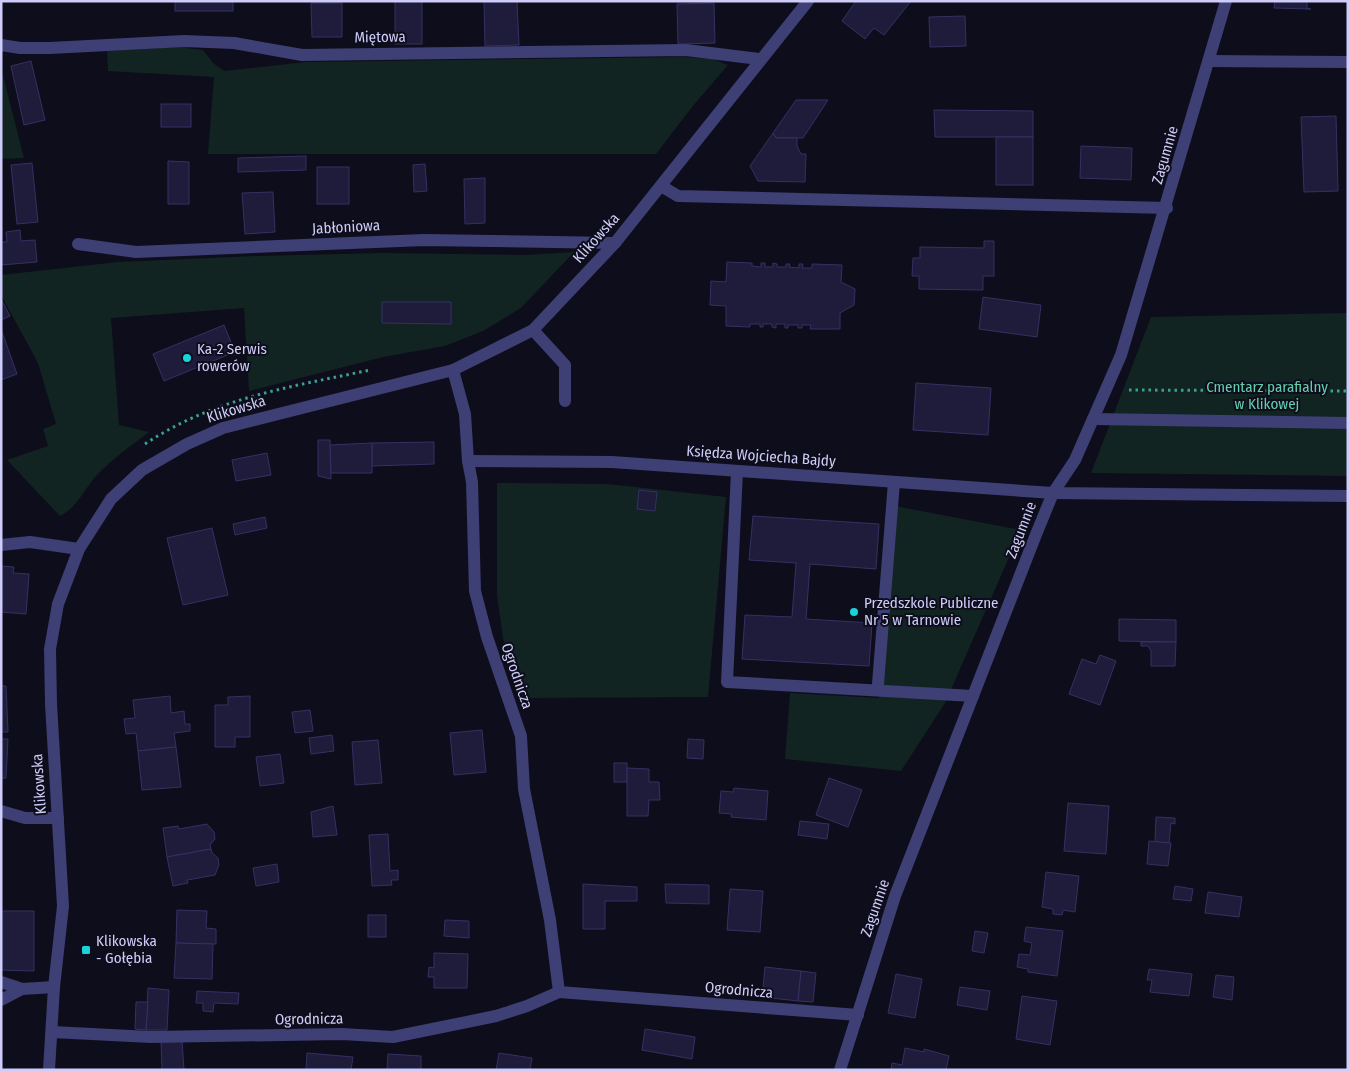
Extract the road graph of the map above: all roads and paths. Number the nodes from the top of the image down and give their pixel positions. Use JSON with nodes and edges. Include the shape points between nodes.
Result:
{"nodes":[{"id":1,"x":808,"y":1,"type":"edge"},
{"id":2,"x":1226,"y":1,"type":"edge"},
{"id":3,"x":1,"y":45,"type":"edge"},
{"id":4,"x":759,"y":59,"type":"junction"},
{"id":5,"x":1210,"y":61,"type":"junction"},
{"id":6,"x":1348,"y":62,"type":"edge"},
{"id":7,"x":661,"y":186,"type":"junction"},
{"id":8,"x":1167,"y":208,"type":"junction"},
{"id":9,"x":615,"y":243,"type":"junction"},
{"id":10,"x":78,"y":244,"type":"dead end"},
{"id":11,"x":533,"y":330,"type":"junction"},
{"id":12,"x":453,"y":370,"type":"junction"},
{"id":13,"x":1129,"y":390,"type":"dead end"},
{"id":14,"x":1348,"y":391,"type":"edge"},
{"id":15,"x":565,"y":401,"type":"dead end"},
{"id":16,"x":1093,"y":419,"type":"junction"},
{"id":17,"x":1348,"y":423,"type":"edge"},
{"id":18,"x":468,"y":461,"type":"junction"},
{"id":19,"x":737,"y":471,"type":"junction"},
{"id":20,"x":894,"y":482,"type":"junction"},
{"id":21,"x":1053,"y":493,"type":"junction"},
{"id":22,"x":1348,"y":496,"type":"edge"},
{"id":23,"x":1,"y":546,"type":"edge"},
{"id":24,"x":79,"y":549,"type":"junction"},
{"id":25,"x":878,"y":684,"type":"dead end"},
{"id":26,"x":973,"y":696,"type":"junction"},
{"id":27,"x":1,"y":811,"type":"edge"},
{"id":28,"x":58,"y":818,"type":"junction"},
{"id":29,"x":1,"y":982,"type":"edge"},
{"id":30,"x":54,"y":988,"type":"junction"},
{"id":31,"x":22,"y":989,"type":"junction"},
{"id":32,"x":559,"y":992,"type":"junction"},
{"id":33,"x":1,"y":1000,"type":"edge"},
{"id":34,"x":858,"y":1016,"type":"junction"},
{"id":35,"x":52,"y":1032,"type":"junction"},
{"id":36,"x":49,"y":1070,"type":"edge"},
{"id":37,"x":840,"y":1070,"type":"edge"}],
"edges":[{"from":1,"to":4,"type":"street","name":"Klikowska"},
{"from":2,"to":5,"type":"street","name":"Zagumnie"},
{"from":3,"to":4,"type":"street","name":"Miętowa","via":[[50,48],[184,41],[234,43],[302,55],[686,50]]},
{"from":4,"to":7,"type":"street","name":"Klikowska"},
{"from":5,"to":6,"type":"street"},
{"from":5,"to":8,"type":"street","name":"Zagumnie"},
{"from":7,"to":8,"type":"street","via":[[678,196]]},
{"from":7,"to":9,"type":"street","name":"Klikowska"},
{"from":8,"to":16,"type":"street","name":"Zagumnie","via":[[1121,355]]},
{"from":9,"to":10,"type":"street","name":"Jabłoniowa","via":[[424,240],[136,252]]},
{"from":9,"to":11,"type":"street","name":"Klikowska"},
{"from":11,"to":12,"type":"street","name":"Klikowska"},
{"from":11,"to":15,"type":"street","via":[[565,365]]},
{"from":12,"to":18,"type":"street","name":"Ogrodnicza","via":[[465,414]]},
{"from":12,"to":24,"type":"street","name":"Klikowska","via":[[223,428],[187,444],[142,470],[110,499]]},
{"from":13,"to":14,"type":"path"},
{"from":16,"to":17,"type":"street"},
{"from":16,"to":21,"type":"street","name":"Zagumnie","via":[[1075,460]]},
{"from":18,"to":19,"type":"street","name":"Księdza Wojciecha Bajdy","via":[[612,462]]},
{"from":18,"to":32,"type":"street","name":"Ogrodnicza","via":[[472,482],[476,591],[487,637],[520,736],[524,789],[550,920]]},
{"from":19,"to":20,"type":"street","name":"Księdza Wojciecha Bajdy"},
{"from":19,"to":26,"type":"street","via":[[727,682]]},
{"from":20,"to":21,"type":"street","name":"Księdza Wojciecha Bajdy"},
{"from":20,"to":25,"type":"street"},
{"from":21,"to":22,"type":"street","name":"Księdza Wojciecha Bajdy"},
{"from":21,"to":26,"type":"street","name":"Zagumnie"},
{"from":23,"to":24,"type":"street","via":[[30,542]]},
{"from":24,"to":28,"type":"street","name":"Klikowska","via":[[58,604],[50,649]]},
{"from":26,"to":34,"type":"street","name":"Zagumnie","via":[[895,896]]},
{"from":27,"to":28,"type":"street","via":[[25,818]]},
{"from":28,"to":30,"type":"street","name":"Klikowska","via":[[63,906]]},
{"from":29,"to":31,"type":"street"},
{"from":30,"to":31,"type":"street"},
{"from":30,"to":35,"type":"street","name":"Klikowska"},
{"from":31,"to":33,"type":"street"},
{"from":32,"to":34,"type":"street","name":"Ogrodnicza"},
{"from":32,"to":35,"type":"street","name":"Ogrodnicza","via":[[496,1016],[393,1037],[342,1034],[151,1038]]},
{"from":34,"to":37,"type":"street","name":"Zagumnie"},
{"from":35,"to":36,"type":"street","name":"Klikowska"}]}
